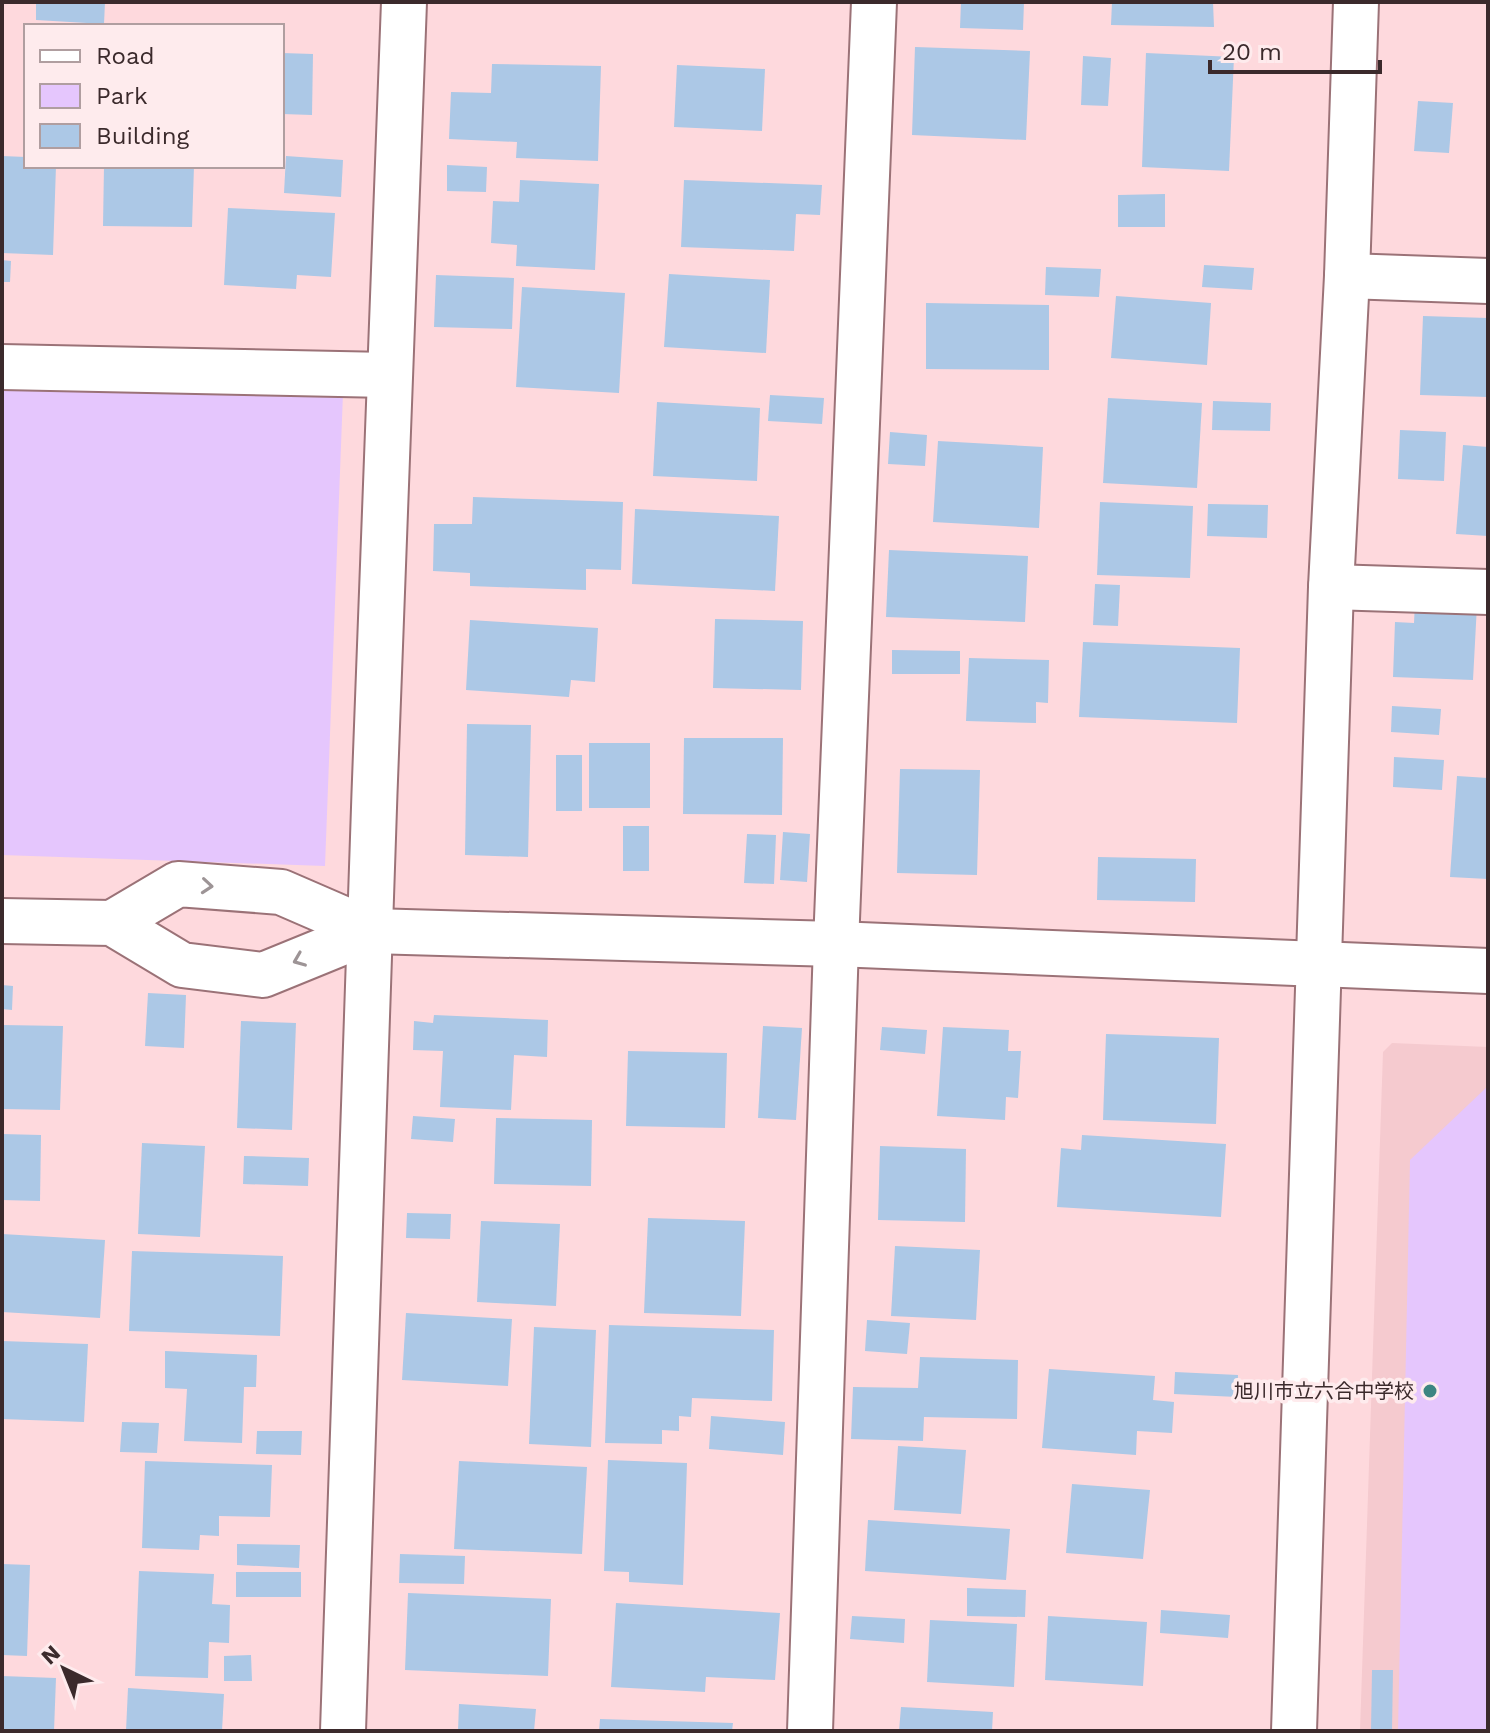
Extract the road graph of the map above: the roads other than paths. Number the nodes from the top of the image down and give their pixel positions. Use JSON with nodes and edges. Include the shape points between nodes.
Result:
{"nodes":[{"id":1,"x":404,"y":2,"type":"edge"},
{"id":2,"x":874,"y":2,"type":"edge"},
{"id":3,"x":1356,"y":2,"type":"edge"},
{"id":4,"x":1347,"y":276,"type":"junction"},
{"id":5,"x":1488,"y":281,"type":"edge"},
{"id":6,"x":2,"y":367,"type":"edge"},
{"id":7,"x":388,"y":375,"type":"junction"},
{"id":8,"x":1331,"y":587,"type":"junction"},
{"id":9,"x":1488,"y":592,"type":"edge"},
{"id":10,"x":2,"y":921,"type":"edge"},
{"id":11,"x":112,"y":923,"type":"junction"},
{"id":12,"x":371,"y":931,"type":"junction"},
{"id":13,"x":836,"y":944,"type":"junction"},
{"id":14,"x":1320,"y":963,"type":"junction"},
{"id":15,"x":1488,"y":971,"type":"edge"},
{"id":16,"x":343,"y":1731,"type":"edge"},
{"id":17,"x":810,"y":1731,"type":"edge"},
{"id":18,"x":1294,"y":1731,"type":"edge"}],
"edges":[{"from":1,"to":7,"type":"street"},
{"from":2,"to":13,"type":"street"},
{"from":3,"to":4,"type":"street"},
{"from":4,"to":5,"type":"street"},
{"from":4,"to":8,"type":"street"},
{"from":6,"to":7,"type":"street"},
{"from":7,"to":12,"type":"street"},
{"from":8,"to":9,"type":"street"},
{"from":8,"to":14,"type":"street"},
{"from":10,"to":11,"type":"street"},
{"from":11,"to":12,"type":"street","one_way":true,"via":[[178,884],[281,892]]},
{"from":12,"to":11,"type":"street","one_way":true,"via":[[263,975],[182,965]]},
{"from":12,"to":13,"type":"street"},
{"from":12,"to":16,"type":"street"},
{"from":13,"to":14,"type":"street"},
{"from":13,"to":17,"type":"street"},
{"from":14,"to":15,"type":"street"},
{"from":14,"to":18,"type":"street"}]}
